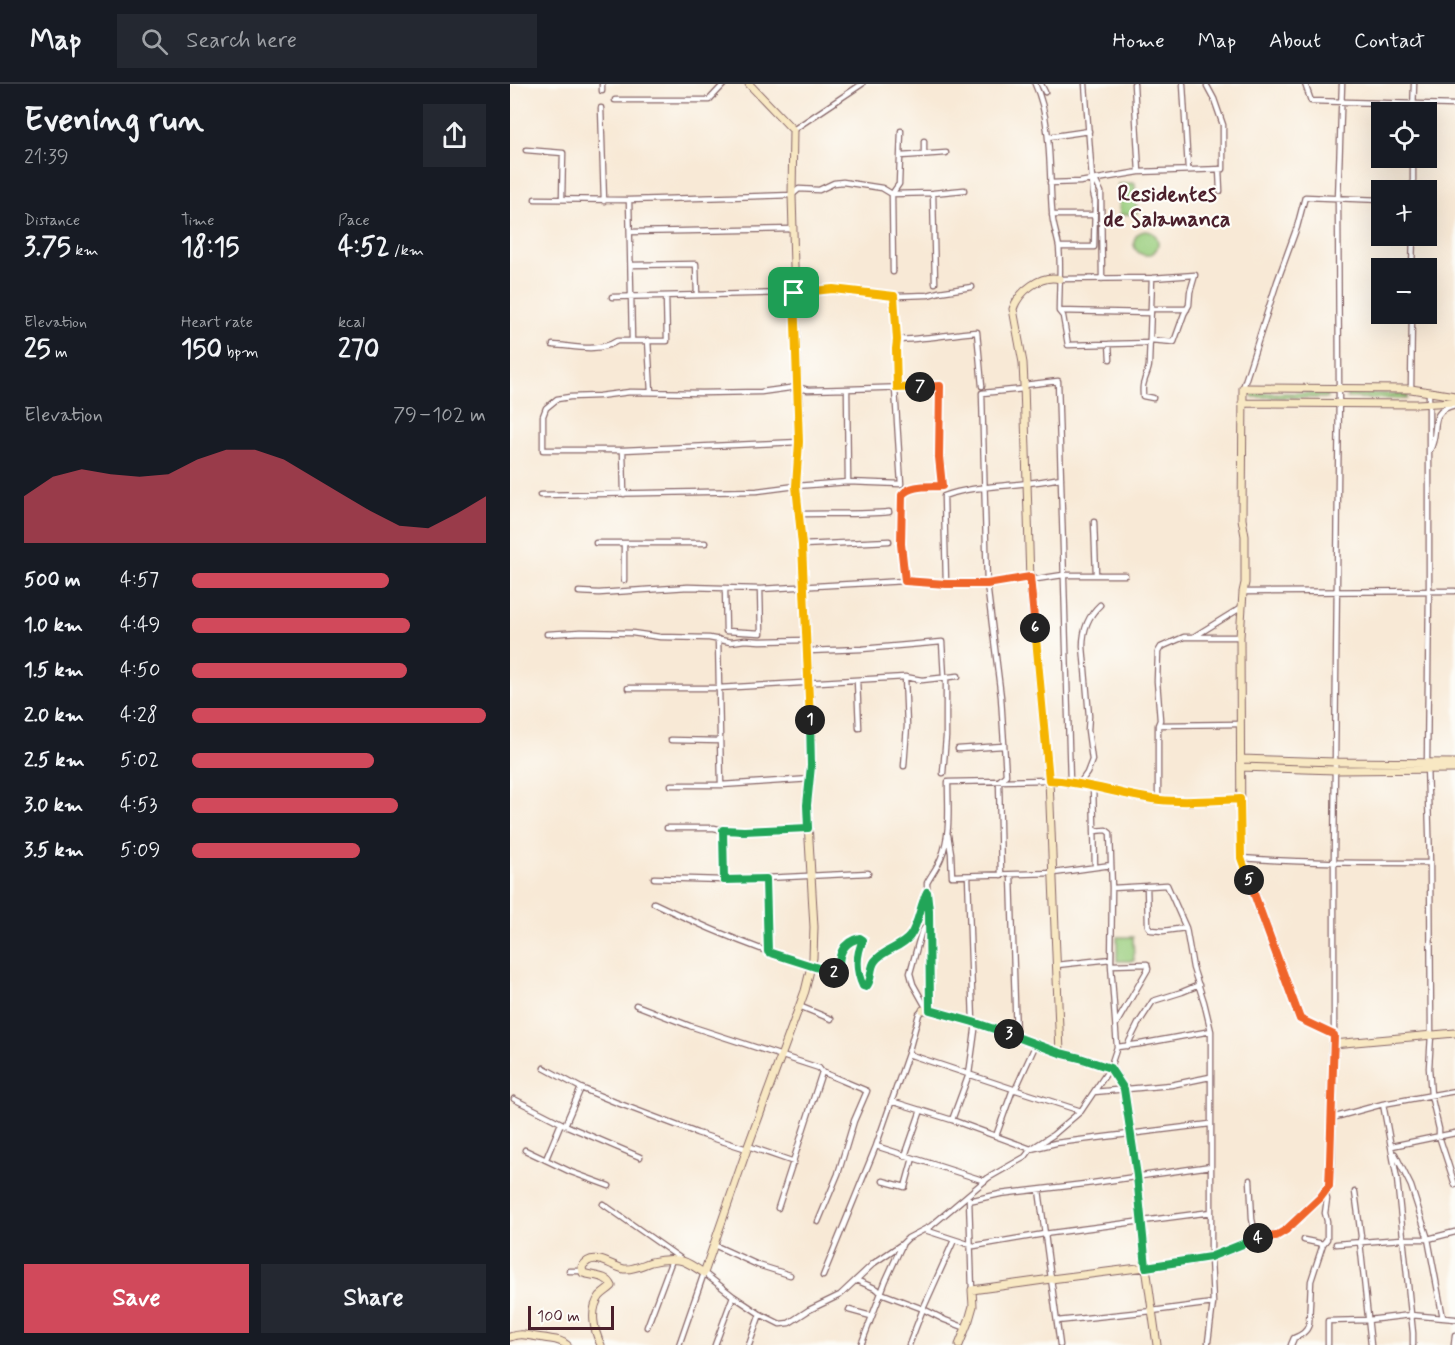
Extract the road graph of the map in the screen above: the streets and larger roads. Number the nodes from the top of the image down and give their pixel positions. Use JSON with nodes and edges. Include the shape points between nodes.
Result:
{"nodes":[{"id":1,"x":602,"y":84,"type":"edge"},
{"id":2,"x":724,"y":84,"type":"edge"},
{"id":3,"x":749,"y":84,"type":"edge"},
{"id":4,"x":862,"y":84,"type":"edge"},
{"id":5,"x":1035,"y":84,"type":"edge"},
{"id":6,"x":1041,"y":84,"type":"edge"},
{"id":7,"x":1085,"y":84,"type":"edge"},
{"id":8,"x":1134,"y":84,"type":"edge"},
{"id":9,"x":1183,"y":84,"type":"edge"},
{"id":10,"x":1305,"y":84,"type":"edge"},
{"id":11,"x":1341,"y":84,"type":"edge"},
{"id":12,"x":1414,"y":84,"type":"edge"},
{"id":13,"x":1207,"y":86,"type":"dead end"},
{"id":14,"x":602,"y":91,"type":"dead end"},
{"id":15,"x":1045,"y":92,"type":"dead end"},
{"id":16,"x":615,"y":100,"type":"dead end"},
{"id":17,"x":1342,"y":101,"type":"junction"},
{"id":18,"x":1371,"y":102,"type":"edge"},
{"id":19,"x":1413,"y":102,"type":"edge"},
{"id":20,"x":1437,"y":105,"type":"edge"},
{"id":21,"x":1455,"y":105,"type":"edge"},
{"id":22,"x":601,"y":108,"type":"dead end"},
{"id":23,"x":793,"y":130,"type":"junction"},
{"id":24,"x":1089,"y":131,"type":"junction"},
{"id":25,"x":902,"y":132,"type":"dead end"},
{"id":26,"x":1048,"y":137,"type":"junction"},
{"id":27,"x":924,"y":141,"type":"dead end"},
{"id":28,"x":526,"y":150,"type":"dead end"},
{"id":29,"x":946,"y":153,"type":"dead end"},
{"id":30,"x":924,"y":154,"type":"junction"},
{"id":31,"x":901,"y":156,"type":"junction"},
{"id":32,"x":1188,"y":169,"type":"junction"},
{"id":33,"x":1219,"y":169,"type":"junction"},
{"id":34,"x":1139,"y":172,"type":"junction"},
{"id":35,"x":1092,"y":179,"type":"junction"},
{"id":36,"x":1050,"y":183,"type":"junction"},
{"id":37,"x":964,"y":190,"type":"dead end"},
{"id":38,"x":1220,"y":190,"type":"dead end"},
{"id":39,"x":933,"y":193,"type":"junction"},
{"id":40,"x":891,"y":194,"type":"junction"},
{"id":41,"x":792,"y":195,"type":"junction"},
{"id":42,"x":535,"y":199,"type":"dead end"},
{"id":43,"x":562,"y":199,"type":"junction"},
{"id":44,"x":1338,"y":199,"type":"junction"},
{"id":45,"x":629,"y":200,"type":"junction"},
{"id":46,"x":1371,"y":200,"type":"edge"},
{"id":47,"x":604,"y":201,"type":"junction"},
{"id":48,"x":1094,"y":214,"type":"junction"},
{"id":49,"x":1052,"y":215,"type":"junction"},
{"id":50,"x":794,"y":228,"type":"junction"},
{"id":51,"x":630,"y":232,"type":"junction"},
{"id":52,"x":1059,"y":247,"type":"junction"},
{"id":53,"x":631,"y":265,"type":"junction"},
{"id":54,"x":893,"y":272,"type":"dead end"},
{"id":55,"x":1152,"y":278,"type":"junction"},
{"id":56,"x":1060,"y":279,"type":"junction"},
{"id":57,"x":1102,"y":279,"type":"junction"},
{"id":58,"x":935,"y":283,"type":"dead end"},
{"id":59,"x":972,"y":287,"type":"dead end"},
{"id":60,"x":794,"y":293,"type":"junction"},
{"id":61,"x":697,"y":295,"type":"junction"},
{"id":62,"x":666,"y":296,"type":"junction"},
{"id":63,"x":894,"y":296,"type":"junction"},
{"id":64,"x":612,"y":297,"type":"dead end"},
{"id":65,"x":631,"y":297,"type":"junction"},
{"id":66,"x":1188,"y":309,"type":"junction"},
{"id":67,"x":1151,"y":311,"type":"junction"},
{"id":68,"x":1059,"y":312,"type":"junction"},
{"id":69,"x":1412,"y":324,"type":"edge"},
{"id":70,"x":632,"y":340,"type":"junction"},
{"id":71,"x":648,"y":340,"type":"junction"},
{"id":72,"x":897,"y":340,"type":"junction"},
{"id":73,"x":1150,"y":342,"type":"junction"},
{"id":74,"x":1109,"y":344,"type":"junction"},
{"id":75,"x":553,"y":345,"type":"dead end"},
{"id":76,"x":1110,"y":359,"type":"dead end"},
{"id":77,"x":797,"y":387,"type":"junction"},
{"id":78,"x":982,"y":387,"type":"dead end"},
{"id":79,"x":1024,"y":387,"type":"junction"},
{"id":80,"x":896,"y":388,"type":"junction"},
{"id":81,"x":1243,"y":388,"type":"junction"},
{"id":82,"x":1339,"y":388,"type":"junction"},
{"id":83,"x":1411,"y":389,"type":"junction"},
{"id":84,"x":847,"y":390,"type":"junction"},
{"id":85,"x":651,"y":392,"type":"junction"},
{"id":86,"x":1429,"y":392,"type":"junction"},
{"id":87,"x":1455,"y":396,"type":"edge"},
{"id":88,"x":1153,"y":398,"type":"dead end"},
{"id":89,"x":1242,"y":403,"type":"junction"},
{"id":90,"x":1339,"y":403,"type":"junction"},
{"id":91,"x":1455,"y":403,"type":"edge"},
{"id":92,"x":1429,"y":404,"type":"junction"},
{"id":93,"x":799,"y":442,"type":"junction"},
{"id":94,"x":623,"y":450,"type":"junction"},
{"id":95,"x":1429,"y":453,"type":"junction"},
{"id":96,"x":1061,"y":478,"type":"junction"},
{"id":97,"x":848,"y":482,"type":"junction"},
{"id":98,"x":1027,"y":484,"type":"junction"},
{"id":99,"x":796,"y":486,"type":"junction"},
{"id":100,"x":984,"y":486,"type":"junction"},
{"id":101,"x":624,"y":494,"type":"junction"},
{"id":102,"x":540,"y":495,"type":"dead end"},
{"id":103,"x":889,"y":512,"type":"dead end"},
{"id":104,"x":799,"y":514,"type":"junction"},
{"id":105,"x":1094,"y":522,"type":"dead end"},
{"id":106,"x":889,"y":541,"type":"dead end"},
{"id":107,"x":596,"y":543,"type":"dead end"},
{"id":108,"x":624,"y":543,"type":"junction"},
{"id":109,"x":705,"y":543,"type":"dead end"},
{"id":110,"x":802,"y":545,"type":"junction"},
{"id":111,"x":1096,"y":574,"type":"junction"},
{"id":112,"x":1063,"y":575,"type":"junction"},
{"id":113,"x":1125,"y":575,"type":"dead end"},
{"id":114,"x":1030,"y":578,"type":"junction"},
{"id":115,"x":624,"y":580,"type":"dead end"},
{"id":116,"x":905,"y":581,"type":"junction"},
{"id":117,"x":946,"y":584,"type":"junction"},
{"id":118,"x":987,"y":584,"type":"junction"},
{"id":119,"x":804,"y":586,"type":"junction"},
{"id":120,"x":726,"y":589,"type":"junction"},
{"id":121,"x":760,"y":589,"type":"junction"},
{"id":122,"x":1337,"y":591,"type":"junction"},
{"id":123,"x":1430,"y":591,"type":"junction"},
{"id":124,"x":1455,"y":591,"type":"edge"},
{"id":125,"x":579,"y":592,"type":"dead end"},
{"id":126,"x":1243,"y":592,"type":"junction"},
{"id":127,"x":1100,"y":605,"type":"dead end"},
{"id":128,"x":1242,"y":607,"type":"junction"},
{"id":129,"x":547,"y":633,"type":"dead end"},
{"id":130,"x":1193,"y":637,"type":"junction"},
{"id":131,"x":1240,"y":637,"type":"junction"},
{"id":132,"x":718,"y":639,"type":"junction"},
{"id":133,"x":807,"y":640,"type":"junction"},
{"id":134,"x":807,"y":651,"type":"junction"},
{"id":135,"x":958,"y":676,"type":"dead end"},
{"id":136,"x":905,"y":677,"type":"junction"},
{"id":137,"x":945,"y":678,"type":"junction"},
{"id":138,"x":857,"y":680,"type":"junction"},
{"id":139,"x":809,"y":683,"type":"junction"},
{"id":140,"x":628,"y":688,"type":"dead end"},
{"id":141,"x":718,"y":688,"type":"junction"},
{"id":142,"x":1240,"y":724,"type":"junction"},
{"id":143,"x":1158,"y":726,"type":"junction"},
{"id":144,"x":859,"y":728,"type":"dead end"},
{"id":145,"x":671,"y":740,"type":"dead end"},
{"id":146,"x":720,"y":741,"type":"junction"},
{"id":147,"x":1003,"y":746,"type":"junction"},
{"id":148,"x":958,"y":749,"type":"dead end"},
{"id":149,"x":1240,"y":759,"type":"junction"},
{"id":150,"x":1455,"y":763,"type":"edge"},
{"id":151,"x":904,"y":766,"type":"dead end"},
{"id":152,"x":1336,"y":766,"type":"junction"},
{"id":153,"x":1240,"y":767,"type":"junction"},
{"id":154,"x":1427,"y":767,"type":"junction"},
{"id":155,"x":1455,"y":769,"type":"edge"},
{"id":156,"x":944,"y":773,"type":"dead end"},
{"id":157,"x":811,"y":779,"type":"junction"},
{"id":158,"x":1049,"y":780,"type":"junction"},
{"id":159,"x":999,"y":781,"type":"junction"},
{"id":160,"x":1070,"y":781,"type":"junction"},
{"id":161,"x":1080,"y":783,"type":"junction"},
{"id":162,"x":671,"y":785,"type":"dead end"},
{"id":163,"x":721,"y":785,"type":"junction"},
{"id":164,"x":1093,"y":785,"type":"junction"},
{"id":165,"x":1240,"y":799,"type":"junction"},
{"id":166,"x":1158,"y":800,"type":"junction"},
{"id":167,"x":667,"y":828,"type":"dead end"},
{"id":168,"x":808,"y":828,"type":"junction"},
{"id":169,"x":723,"y":830,"type":"junction"},
{"id":170,"x":1094,"y":831,"type":"junction"},
{"id":171,"x":947,"y":834,"type":"junction"},
{"id":172,"x":1241,"y":858,"type":"junction"},
{"id":173,"x":1334,"y":863,"type":"junction"},
{"id":174,"x":1430,"y":863,"type":"junction"},
{"id":175,"x":1111,"y":865,"type":"junction"},
{"id":176,"x":1095,"y":867,"type":"junction"},
{"id":177,"x":868,"y":873,"type":"dead end"},
{"id":178,"x":1054,"y":873,"type":"junction"},
{"id":179,"x":1001,"y":875,"type":"junction"},
{"id":180,"x":1011,"y":875,"type":"junction"},
{"id":181,"x":968,"y":876,"type":"junction"},
{"id":182,"x":811,"y":877,"type":"junction"},
{"id":183,"x":654,"y":878,"type":"dead end"},
{"id":184,"x":766,"y":879,"type":"junction"},
{"id":185,"x":724,"y":880,"type":"junction"},
{"id":186,"x":1147,"y":886,"type":"junction"},
{"id":187,"x":1112,"y":888,"type":"junction"},
{"id":188,"x":927,"y":892,"type":"junction"},
{"id":189,"x":654,"y":903,"type":"dead end"},
{"id":190,"x":929,"y":921,"type":"junction"},
{"id":191,"x":1186,"y":928,"type":"junction"},
{"id":192,"x":768,"y":952,"type":"junction"},
{"id":193,"x":1111,"y":962,"type":"junction"},
{"id":194,"x":1057,"y":965,"type":"junction"},
{"id":195,"x":811,"y":966,"type":"junction"},
{"id":196,"x":1199,"y":985,"type":"junction"},
{"id":197,"x":636,"y":1005,"type":"dead end"},
{"id":198,"x":799,"y":1006,"type":"junction"},
{"id":199,"x":927,"y":1010,"type":"junction"},
{"id":200,"x":831,"y":1019,"type":"dead end"},
{"id":201,"x":974,"y":1022,"type":"junction"},
{"id":202,"x":1116,"y":1024,"type":"junction"},
{"id":203,"x":1211,"y":1031,"type":"junction"},
{"id":204,"x":1455,"y":1033,"type":"edge"},
{"id":205,"x":1431,"y":1035,"type":"junction"},
{"id":206,"x":1016,"y":1037,"type":"junction"},
{"id":207,"x":1334,"y":1039,"type":"junction"},
{"id":208,"x":1036,"y":1044,"type":"junction"},
{"id":209,"x":1127,"y":1046,"type":"junction"},
{"id":210,"x":1117,"y":1047,"type":"junction"},
{"id":211,"x":1060,"y":1053,"type":"junction"},
{"id":212,"x":908,"y":1054,"type":"junction"},
{"id":213,"x":781,"y":1056,"type":"junction"},
{"id":214,"x":544,"y":1068,"type":"dead end"},
{"id":215,"x":1110,"y":1068,"type":"junction"},
{"id":216,"x":822,"y":1072,"type":"junction"},
{"id":217,"x":969,"y":1074,"type":"junction"},
{"id":218,"x":1210,"y":1077,"type":"junction"},
{"id":219,"x":581,"y":1088,"type":"junction"},
{"id":220,"x":1124,"y":1089,"type":"junction"},
{"id":221,"x":1014,"y":1090,"type":"junction"},
{"id":222,"x":1455,"y":1091,"type":"edge"},
{"id":223,"x":1094,"y":1092,"type":"junction"},
{"id":224,"x":1431,"y":1095,"type":"junction"},
{"id":225,"x":514,"y":1099,"type":"dead end"},
{"id":226,"x":891,"y":1101,"type":"junction"},
{"id":227,"x":1383,"y":1104,"type":"junction"},
{"id":228,"x":921,"y":1110,"type":"junction"},
{"id":229,"x":1082,"y":1110,"type":"junction"},
{"id":230,"x":1332,"y":1118,"type":"junction"},
{"id":231,"x":952,"y":1120,"type":"junction"},
{"id":232,"x":563,"y":1124,"type":"junction"},
{"id":233,"x":1210,"y":1124,"type":"junction"},
{"id":234,"x":1131,"y":1133,"type":"junction"},
{"id":235,"x":1455,"y":1133,"type":"edge"},
{"id":236,"x":996,"y":1136,"type":"junction"},
{"id":237,"x":1439,"y":1136,"type":"junction"},
{"id":238,"x":876,"y":1146,"type":"junction"},
{"id":239,"x":1392,"y":1146,"type":"junction"},
{"id":240,"x":748,"y":1148,"type":"junction"},
{"id":241,"x":525,"y":1149,"type":"dead end"},
{"id":242,"x":1031,"y":1149,"type":"junction"},
{"id":243,"x":905,"y":1156,"type":"junction"},
{"id":244,"x":640,"y":1157,"type":"dead end"},
{"id":245,"x":913,"y":1158,"type":"junction"},
{"id":246,"x":546,"y":1159,"type":"junction"},
{"id":247,"x":794,"y":1162,"type":"junction"},
{"id":248,"x":1212,"y":1166,"type":"junction"},
{"id":249,"x":1137,"y":1176,"type":"junction"},
{"id":250,"x":1250,"y":1180,"type":"dead end"},
{"id":251,"x":883,"y":1181,"type":"dead end"},
{"id":252,"x":985,"y":1181,"type":"junction"},
{"id":253,"x":1455,"y":1185,"type":"edge"},
{"id":254,"x":609,"y":1186,"type":"dead end"},
{"id":255,"x":1039,"y":1190,"type":"junction"},
{"id":256,"x":1324,"y":1192,"type":"junction"},
{"id":257,"x":1355,"y":1192,"type":"dead end"},
{"id":258,"x":969,"y":1199,"type":"junction"},
{"id":259,"x":603,"y":1203,"type":"dead end"},
{"id":260,"x":778,"y":1208,"type":"dead end"},
{"id":261,"x":1211,"y":1212,"type":"junction"},
{"id":262,"x":818,"y":1222,"type":"dead end"},
{"id":263,"x":1141,"y":1222,"type":"junction"},
{"id":264,"x":924,"y":1230,"type":"junction"},
{"id":265,"x":1455,"y":1232,"type":"edge"},
{"id":266,"x":1044,"y":1234,"type":"junction"},
{"id":267,"x":1256,"y":1238,"type":"junction"},
{"id":268,"x":1402,"y":1239,"type":"junction"},
{"id":269,"x":1428,"y":1239,"type":"junction"},
{"id":270,"x":954,"y":1240,"type":"junction"},
{"id":271,"x":1305,"y":1240,"type":"dead end"},
{"id":272,"x":1360,"y":1242,"type":"junction"},
{"id":273,"x":902,"y":1244,"type":"junction"},
{"id":274,"x":1323,"y":1244,"type":"junction"},
{"id":275,"x":1336,"y":1244,"type":"dead end"},
{"id":276,"x":714,"y":1245,"type":"junction"},
{"id":277,"x":970,"y":1245,"type":"junction"},
{"id":278,"x":1210,"y":1257,"type":"junction"},
{"id":279,"x":672,"y":1260,"type":"junction"},
{"id":280,"x":682,"y":1260,"type":"junction"},
{"id":281,"x":1146,"y":1267,"type":"junction"},
{"id":282,"x":569,"y":1271,"type":"dead end"},
{"id":283,"x":583,"y":1271,"type":"junction"},
{"id":284,"x":704,"y":1273,"type":"junction"},
{"id":285,"x":790,"y":1275,"type":"dead end"},
{"id":286,"x":823,"y":1275,"type":"dead end"},
{"id":287,"x":1051,"y":1279,"type":"junction"},
{"id":288,"x":856,"y":1280,"type":"junction"},
{"id":289,"x":972,"y":1290,"type":"junction"},
{"id":290,"x":881,"y":1293,"type":"junction"},
{"id":291,"x":733,"y":1296,"type":"junction"},
{"id":292,"x":1212,"y":1303,"type":"junction"},
{"id":293,"x":923,"y":1309,"type":"junction"},
{"id":294,"x":849,"y":1310,"type":"dead end"},
{"id":295,"x":1152,"y":1311,"type":"junction"},
{"id":296,"x":760,"y":1314,"type":"junction"},
{"id":297,"x":1411,"y":1315,"type":"junction"},
{"id":298,"x":871,"y":1316,"type":"junction"},
{"id":299,"x":1443,"y":1318,"type":"junction"},
{"id":300,"x":1455,"y":1319,"type":"edge"},
{"id":301,"x":1368,"y":1320,"type":"junction"},
{"id":302,"x":1057,"y":1321,"type":"junction"},
{"id":303,"x":647,"y":1327,"type":"dead end"},
{"id":304,"x":966,"y":1328,"type":"junction"},
{"id":305,"x":1455,"y":1335,"type":"edge"},
{"id":306,"x":510,"y":1337,"type":"edge"},
{"id":307,"x":1208,"y":1342,"type":"dead end"},
{"id":308,"x":567,"y":1345,"type":"edge"},
{"id":309,"x":601,"y":1345,"type":"edge"},
{"id":310,"x":679,"y":1345,"type":"edge"},
{"id":311,"x":716,"y":1345,"type":"edge"},
{"id":312,"x":749,"y":1345,"type":"edge"},
{"id":313,"x":861,"y":1345,"type":"edge"},
{"id":314,"x":909,"y":1345,"type":"edge"},
{"id":315,"x":959,"y":1345,"type":"edge"},
{"id":316,"x":1060,"y":1345,"type":"edge"},
{"id":317,"x":1157,"y":1345,"type":"edge"},
{"id":318,"x":1291,"y":1345,"type":"edge"},
{"id":319,"x":1328,"y":1345,"type":"edge"},
{"id":320,"x":1371,"y":1345,"type":"edge"},
{"id":321,"x":1413,"y":1345,"type":"edge"},
{"id":322,"x":1454,"y":1345,"type":"edge"}],
"edges":[{"from":1,"to":14,"type":"street"},
{"from":2,"to":16,"type":"street","via":[[709,100]]},
{"from":3,"to":23,"type":"street"},
{"from":4,"to":23,"type":"street"},
{"from":5,"to":26,"type":"street"},
{"from":6,"to":15,"type":"street"},
{"from":7,"to":24,"type":"street"},
{"from":8,"to":34,"type":"street"},
{"from":9,"to":32,"type":"street"},
{"from":10,"to":17,"type":"street","via":[[1311,101]]},
{"from":11,"to":17,"type":"street"},
{"from":12,"to":19,"type":"street"},
{"from":13,"to":33,"type":"street","via":[[1223,125],[1223,169]]},
{"from":17,"to":18,"type":"street"},
{"from":17,"to":44,"type":"street"},
{"from":20,"to":21,"type":"street"},
{"from":22,"to":47,"type":"street"},
{"from":23,"to":41,"type":"street"},
{"from":24,"to":26,"type":"street"},
{"from":24,"to":35,"type":"street"},
{"from":25,"to":31,"type":"street"},
{"from":26,"to":36,"type":"street"},
{"from":27,"to":30,"type":"street"},
{"from":28,"to":43,"type":"street","via":[[562,153]]},
{"from":29,"to":30,"type":"street"},
{"from":30,"to":31,"type":"street"},
{"from":31,"to":40,"type":"street","via":[[899,184]]},
{"from":32,"to":33,"type":"street"},
{"from":32,"to":34,"type":"street"},
{"from":33,"to":38,"type":"street"},
{"from":34,"to":35,"type":"street"},
{"from":35,"to":36,"type":"street"},
{"from":35,"to":48,"type":"street"},
{"from":35,"to":57,"type":"street","via":[[1101,192]]},
{"from":36,"to":49,"type":"street"},
{"from":37,"to":39,"type":"street"},
{"from":39,"to":40,"type":"street"},
{"from":39,"to":58,"type":"street"},
{"from":40,"to":41,"type":"street","via":[[882,188],[843,182],[819,190],[799,189]]},
{"from":40,"to":54,"type":"street"},
{"from":41,"to":45,"type":"street"},
{"from":41,"to":50,"type":"street"},
{"from":42,"to":43,"type":"street"},
{"from":43,"to":47,"type":"street"},
{"from":44,"to":46,"type":"street"},
{"from":44,"to":81,"type":"street","via":[[1305,197]]},
{"from":44,"to":82,"type":"street"},
{"from":45,"to":47,"type":"street"},
{"from":45,"to":51,"type":"street"},
{"from":48,"to":49,"type":"street"},
{"from":48,"to":52,"type":"street","via":[[1094,247]]},
{"from":49,"to":52,"type":"street"},
{"from":50,"to":51,"type":"street"},
{"from":50,"to":60,"type":"street"},
{"from":51,"to":53,"type":"street"},
{"from":52,"to":56,"type":"street"},
{"from":53,"to":61,"type":"street","via":[[696,264]]},
{"from":53,"to":65,"type":"street"},
{"from":55,"to":57,"type":"street"},
{"from":55,"to":66,"type":"street","via":[[1195,276]]},
{"from":55,"to":67,"type":"street"},
{"from":56,"to":57,"type":"street"},
{"from":56,"to":68,"type":"street"},
{"from":56,"to":79,"type":"street","via":[[1043,279],[1015,302]]},
{"from":59,"to":63,"type":"street"},
{"from":60,"to":61,"type":"street"},
{"from":60,"to":63,"type":"street","via":[[833,289]]},
{"from":60,"to":77,"type":"street"},
{"from":61,"to":62,"type":"street"},
{"from":62,"to":65,"type":"street"},
{"from":62,"to":71,"type":"street","via":[[667,341]]},
{"from":63,"to":72,"type":"street"},
{"from":64,"to":65,"type":"street"},
{"from":65,"to":70,"type":"street"},
{"from":66,"to":67,"type":"street"},
{"from":66,"to":73,"type":"street","via":[[1174,342]]},
{"from":67,"to":68,"type":"street"},
{"from":67,"to":73,"type":"street"},
{"from":68,"to":74,"type":"street","via":[[1068,345]]},
{"from":69,"to":83,"type":"street"},
{"from":70,"to":71,"type":"street"},
{"from":70,"to":75,"type":"street","via":[[596,348]]},
{"from":71,"to":85,"type":"street"},
{"from":72,"to":78,"type":"street","via":[[977,332]]},
{"from":72,"to":80,"type":"street"},
{"from":73,"to":74,"type":"street"},
{"from":73,"to":88,"type":"street","via":[[1143,396]]},
{"from":74,"to":76,"type":"street"},
{"from":77,"to":84,"type":"street"},
{"from":77,"to":85,"type":"street","via":[[760,392]]},
{"from":77,"to":93,"type":"street"},
{"from":79,"to":96,"type":"street","via":[[1058,381]]},
{"from":79,"to":98,"type":"street"},
{"from":79,"to":100,"type":"street","via":[[982,393]]},
{"from":80,"to":84,"type":"street"},
{"from":80,"to":97,"type":"street","via":[[901,484]]},
{"from":80,"to":116,"type":"street","via":[[940,386],[942,486],[908,489],[902,495]]},
{"from":81,"to":82,"type":"street"},
{"from":81,"to":89,"type":"street"},
{"from":82,"to":83,"type":"street"},
{"from":82,"to":90,"type":"street"},
{"from":83,"to":86,"type":"street"},
{"from":84,"to":97,"type":"street"},
{"from":85,"to":94,"type":"street","via":[[570,397],[557,399],[546,408],[543,450]]},
{"from":86,"to":87,"type":"street"},
{"from":86,"to":92,"type":"street"},
{"from":89,"to":90,"type":"street"},
{"from":89,"to":126,"type":"street"},
{"from":90,"to":92,"type":"street"},
{"from":90,"to":122,"type":"street"},
{"from":91,"to":92,"type":"street"},
{"from":91,"to":95,"type":"street","via":[[1436,417]]},
{"from":92,"to":95,"type":"street"},
{"from":93,"to":94,"type":"street"},
{"from":93,"to":99,"type":"street"},
{"from":94,"to":101,"type":"street"},
{"from":95,"to":123,"type":"street"},
{"from":96,"to":98,"type":"street"},
{"from":96,"to":112,"type":"street"},
{"from":97,"to":99,"type":"street"},
{"from":98,"to":100,"type":"street"},
{"from":98,"to":114,"type":"street"},
{"from":99,"to":101,"type":"street","via":[[757,491]]},
{"from":99,"to":104,"type":"street"},
{"from":100,"to":117,"type":"street","via":[[944,496]]},
{"from":100,"to":118,"type":"street"},
{"from":101,"to":102,"type":"street"},
{"from":103,"to":104,"type":"street"},
{"from":104,"to":110,"type":"street"},
{"from":105,"to":111,"type":"street"},
{"from":106,"to":110,"type":"street"},
{"from":107,"to":108,"type":"street"},
{"from":108,"to":109,"type":"street"},
{"from":108,"to":115,"type":"street"},
{"from":110,"to":119,"type":"street"},
{"from":111,"to":112,"type":"street"},
{"from":111,"to":113,"type":"street"},
{"from":112,"to":114,"type":"street"},
{"from":112,"to":160,"type":"street"},
{"from":114,"to":118,"type":"street"},
{"from":114,"to":158,"type":"street"},
{"from":116,"to":117,"type":"street"},
{"from":116,"to":119,"type":"street"},
{"from":117,"to":118,"type":"street"},
{"from":118,"to":147,"type":"street"},
{"from":119,"to":121,"type":"street"},
{"from":119,"to":133,"type":"street"},
{"from":120,"to":121,"type":"street"},
{"from":120,"to":121,"type":"street","via":[[726,631],[761,633]]},
{"from":120,"to":125,"type":"street"},
{"from":122,"to":123,"type":"street"},
{"from":122,"to":126,"type":"street"},
{"from":122,"to":152,"type":"street"},
{"from":123,"to":124,"type":"street"},
{"from":123,"to":154,"type":"street"},
{"from":126,"to":128,"type":"street"},
{"from":127,"to":161,"type":"street","via":[[1087,621],[1083,640],[1092,760]]},
{"from":128,"to":130,"type":"street"},
{"from":128,"to":131,"type":"street"},
{"from":129,"to":132,"type":"street"},
{"from":130,"to":131,"type":"street"},
{"from":130,"to":143,"type":"street","via":[[1171,642],[1158,652]]},
{"from":131,"to":142,"type":"street"},
{"from":132,"to":133,"type":"street"},
{"from":132,"to":141,"type":"street"},
{"from":133,"to":134,"type":"street"},
{"from":134,"to":137,"type":"street","via":[[942,642]]},
{"from":134,"to":139,"type":"street"},
{"from":135,"to":137,"type":"street"},
{"from":136,"to":137,"type":"street"},
{"from":136,"to":138,"type":"street"},
{"from":136,"to":151,"type":"street"},
{"from":137,"to":156,"type":"street"},
{"from":138,"to":139,"type":"street"},
{"from":138,"to":144,"type":"street"},
{"from":139,"to":141,"type":"street"},
{"from":139,"to":157,"type":"street"},
{"from":140,"to":141,"type":"street"},
{"from":141,"to":146,"type":"street"},
{"from":142,"to":143,"type":"street"},
{"from":142,"to":149,"type":"street"},
{"from":143,"to":166,"type":"street"},
{"from":145,"to":146,"type":"street"},
{"from":146,"to":163,"type":"street"},
{"from":147,"to":148,"type":"street"},
{"from":147,"to":159,"type":"street","via":[[1006,776]]},
{"from":149,"to":152,"type":"street"},
{"from":149,"to":153,"type":"street"},
{"from":150,"to":154,"type":"street"},
{"from":152,"to":153,"type":"street"},
{"from":152,"to":154,"type":"street"},
{"from":152,"to":173,"type":"street"},
{"from":153,"to":165,"type":"street"},
{"from":154,"to":155,"type":"street"},
{"from":154,"to":174,"type":"street"},
{"from":157,"to":163,"type":"street"},
{"from":157,"to":168,"type":"street"},
{"from":158,"to":159,"type":"street"},
{"from":158,"to":160,"type":"street"},
{"from":158,"to":178,"type":"street"},
{"from":159,"to":171,"type":"street","via":[[948,782]]},
{"from":159,"to":179,"type":"street"},
{"from":160,"to":161,"type":"street"},
{"from":161,"to":164,"type":"street"},
{"from":162,"to":163,"type":"street"},
{"from":164,"to":166,"type":"street"},
{"from":164,"to":170,"type":"street"},
{"from":165,"to":166,"type":"street"},
{"from":165,"to":172,"type":"street"},
{"from":167,"to":169,"type":"street"},
{"from":168,"to":169,"type":"street"},
{"from":168,"to":182,"type":"street"},
{"from":169,"to":185,"type":"street"},
{"from":170,"to":175,"type":"street","via":[[1110,833]]},
{"from":170,"to":176,"type":"street"},
{"from":171,"to":181,"type":"street","via":[[952,876]]},
{"from":171,"to":188,"type":"street"},
{"from":172,"to":173,"type":"street"},
{"from":172,"to":207,"type":"street","via":[[1300,1019]]},
{"from":173,"to":174,"type":"street"},
{"from":173,"to":207,"type":"street"},
{"from":174,"to":205,"type":"street"},
{"from":175,"to":176,"type":"street"},
{"from":175,"to":187,"type":"street"},
{"from":176,"to":178,"type":"street"},
{"from":177,"to":182,"type":"street"},
{"from":178,"to":180,"type":"street"},
{"from":178,"to":194,"type":"street"},
{"from":179,"to":180,"type":"street"},
{"from":179,"to":181,"type":"street"},
{"from":180,"to":206,"type":"street"},
{"from":181,"to":201,"type":"street"},
{"from":182,"to":184,"type":"street"},
{"from":182,"to":195,"type":"street"},
{"from":183,"to":185,"type":"street"},
{"from":184,"to":185,"type":"street"},
{"from":184,"to":192,"type":"street"},
{"from":186,"to":187,"type":"street"},
{"from":186,"to":191,"type":"street","via":[[1167,885]]},
{"from":186,"to":191,"type":"street","via":[[1151,930]]},
{"from":187,"to":193,"type":"street"},
{"from":188,"to":190,"type":"street"},
{"from":188,"to":195,"type":"street","via":[[909,937],[875,961],[866,987],[857,963],[863,940],[860,938],[841,952],[838,975]]},
{"from":189,"to":192,"type":"street"},
{"from":190,"to":199,"type":"street"},
{"from":190,"to":199,"type":"street","via":[[921,933],[910,973]]},
{"from":191,"to":196,"type":"street"},
{"from":192,"to":195,"type":"street"},
{"from":193,"to":194,"type":"street"},
{"from":193,"to":202,"type":"street"},
{"from":193,"to":202,"type":"street","via":[[1147,964],[1148,969]]},
{"from":194,"to":211,"type":"street"},
{"from":195,"to":198,"type":"street"},
{"from":196,"to":203,"type":"street"},
{"from":196,"to":209,"type":"street","via":[[1153,1001]]},
{"from":197,"to":213,"type":"street"},
{"from":198,"to":200,"type":"street"},
{"from":198,"to":213,"type":"street"},
{"from":199,"to":201,"type":"street"},
{"from":199,"to":212,"type":"street","via":[[919,1014]]},
{"from":201,"to":206,"type":"street"},
{"from":201,"to":217,"type":"street"},
{"from":202,"to":210,"type":"street"},
{"from":203,"to":209,"type":"street"},
{"from":203,"to":218,"type":"street"},
{"from":204,"to":205,"type":"street"},
{"from":205,"to":207,"type":"street"},
{"from":205,"to":224,"type":"street"},
{"from":206,"to":208,"type":"street"},
{"from":207,"to":230,"type":"street"},
{"from":208,"to":211,"type":"street"},
{"from":208,"to":221,"type":"street"},
{"from":209,"to":210,"type":"street"},
{"from":210,"to":215,"type":"street"},
{"from":211,"to":215,"type":"street"},
{"from":212,"to":217,"type":"street"},
{"from":212,"to":226,"type":"street"},
{"from":213,"to":216,"type":"street"},
{"from":213,"to":240,"type":"street"},
{"from":214,"to":219,"type":"street"},
{"from":215,"to":220,"type":"street"},
{"from":215,"to":223,"type":"street"},
{"from":216,"to":247,"type":"street"},
{"from":216,"to":262,"type":"street","via":[[867,1091]]},
{"from":217,"to":221,"type":"street"},
{"from":217,"to":231,"type":"street"},
{"from":218,"to":220,"type":"street"},
{"from":218,"to":233,"type":"street"},
{"from":219,"to":232,"type":"street"},
{"from":219,"to":240,"type":"street","via":[[697,1133]]},
{"from":220,"to":223,"type":"street"},
{"from":220,"to":234,"type":"street"},
{"from":221,"to":229,"type":"street"},
{"from":221,"to":236,"type":"street"},
{"from":222,"to":224,"type":"street"},
{"from":223,"to":229,"type":"street"},
{"from":224,"to":227,"type":"street"},
{"from":224,"to":237,"type":"street"},
{"from":225,"to":232,"type":"street"},
{"from":226,"to":228,"type":"street"},
{"from":226,"to":238,"type":"street"},
{"from":227,"to":230,"type":"street"},
{"from":227,"to":239,"type":"street"},
{"from":228,"to":231,"type":"street"},
{"from":228,"to":243,"type":"street"},
{"from":229,"to":242,"type":"street"},
{"from":230,"to":256,"type":"street","via":[[1329,1186]]},
{"from":231,"to":236,"type":"street"},
{"from":232,"to":244,"type":"street"},
{"from":232,"to":246,"type":"street"},
{"from":233,"to":234,"type":"street"},
{"from":233,"to":248,"type":"street"},
{"from":234,"to":242,"type":"street"},
{"from":234,"to":249,"type":"street"},
{"from":235,"to":237,"type":"street"},
{"from":236,"to":242,"type":"street"},
{"from":237,"to":239,"type":"street"},
{"from":237,"to":253,"type":"street"},
{"from":238,"to":243,"type":"street"},
{"from":238,"to":286,"type":"street"},
{"from":239,"to":268,"type":"street"},
{"from":239,"to":269,"type":"street","via":[[1411,1186]]},
{"from":240,"to":247,"type":"street"},
{"from":240,"to":276,"type":"street"},
{"from":241,"to":246,"type":"street"},
{"from":242,"to":252,"type":"street","via":[[1025,1157]]},
{"from":243,"to":245,"type":"street"},
{"from":245,"to":251,"type":"street","via":[[905,1187]]},
{"from":245,"to":252,"type":"street"},
{"from":246,"to":254,"type":"street"},
{"from":247,"to":260,"type":"street"},
{"from":248,"to":249,"type":"street"},
{"from":248,"to":261,"type":"street"},
{"from":249,"to":255,"type":"street"},
{"from":249,"to":263,"type":"street"},
{"from":250,"to":267,"type":"street"},
{"from":252,"to":258,"type":"street"},
{"from":255,"to":258,"type":"street"},
{"from":255,"to":266,"type":"street"},
{"from":256,"to":267,"type":"street","via":[[1286,1230],[1276,1236]]},
{"from":256,"to":274,"type":"street","via":[[1327,1239]]},
{"from":257,"to":272,"type":"street"},
{"from":258,"to":264,"type":"street"},
{"from":258,"to":277,"type":"street"},
{"from":259,"to":280,"type":"street"},
{"from":261,"to":263,"type":"street"},
{"from":261,"to":278,"type":"street"},
{"from":263,"to":266,"type":"street"},
{"from":263,"to":281,"type":"street"},
{"from":264,"to":270,"type":"street"},
{"from":264,"to":273,"type":"street"},
{"from":265,"to":269,"type":"street"},
{"from":266,"to":277,"type":"street"},
{"from":266,"to":287,"type":"street"},
{"from":267,"to":278,"type":"street"},
{"from":268,"to":269,"type":"street"},
{"from":268,"to":272,"type":"street"},
{"from":268,"to":297,"type":"street"},
{"from":269,"to":299,"type":"street"},
{"from":270,"to":277,"type":"street"},
{"from":270,"to":293,"type":"street"},
{"from":271,"to":274,"type":"street"},
{"from":272,"to":275,"type":"street"},
{"from":272,"to":301,"type":"street"},
{"from":273,"to":288,"type":"street"},
{"from":273,"to":290,"type":"street"},
{"from":274,"to":318,"type":"street","via":[[1311,1281],[1308,1329],[1294,1338]]},
{"from":276,"to":284,"type":"street"},
{"from":276,"to":285,"type":"street"},
{"from":277,"to":289,"type":"street"},
{"from":278,"to":281,"type":"street"},
{"from":278,"to":292,"type":"street"},
{"from":279,"to":280,"type":"street"},
{"from":279,"to":283,"type":"street","via":[[626,1269],[592,1259],[583,1264]]},
{"from":279,"to":303,"type":"street"},
{"from":280,"to":284,"type":"street"},
{"from":281,"to":287,"type":"street"},
{"from":281,"to":295,"type":"street"},
{"from":282,"to":283,"type":"street"},
{"from":283,"to":309,"type":"street","via":[[604,1277],[612,1286],[600,1297],[595,1311]]},
{"from":284,"to":291,"type":"street"},
{"from":284,"to":310,"type":"street"},
{"from":287,"to":289,"type":"street"},
{"from":287,"to":302,"type":"street"},
{"from":288,"to":290,"type":"street"},
{"from":288,"to":296,"type":"street","via":[[840,1295],[785,1324]]},
{"from":289,"to":304,"type":"street","via":[[973,1306]]},
{"from":290,"to":293,"type":"street"},
{"from":290,"to":298,"type":"street"},
{"from":291,"to":296,"type":"street"},
{"from":291,"to":311,"type":"street"},
{"from":292,"to":295,"type":"street"},
{"from":292,"to":307,"type":"street"},
{"from":293,"to":304,"type":"street"},
{"from":293,"to":314,"type":"street"},
{"from":294,"to":298,"type":"street"},
{"from":295,"to":302,"type":"street"},
{"from":295,"to":317,"type":"street"},
{"from":296,"to":312,"type":"street"},
{"from":297,"to":299,"type":"street"},
{"from":297,"to":301,"type":"street"},
{"from":297,"to":321,"type":"street"},
{"from":298,"to":313,"type":"street"},
{"from":299,"to":300,"type":"street"},
{"from":301,"to":319,"type":"street","via":[[1328,1321]]},
{"from":301,"to":320,"type":"street"},
{"from":302,"to":316,"type":"street"},
{"from":304,"to":315,"type":"street"},
{"from":305,"to":322,"type":"street"},
{"from":306,"to":308,"type":"street","via":[[522,1334],[556,1339]]}]}
